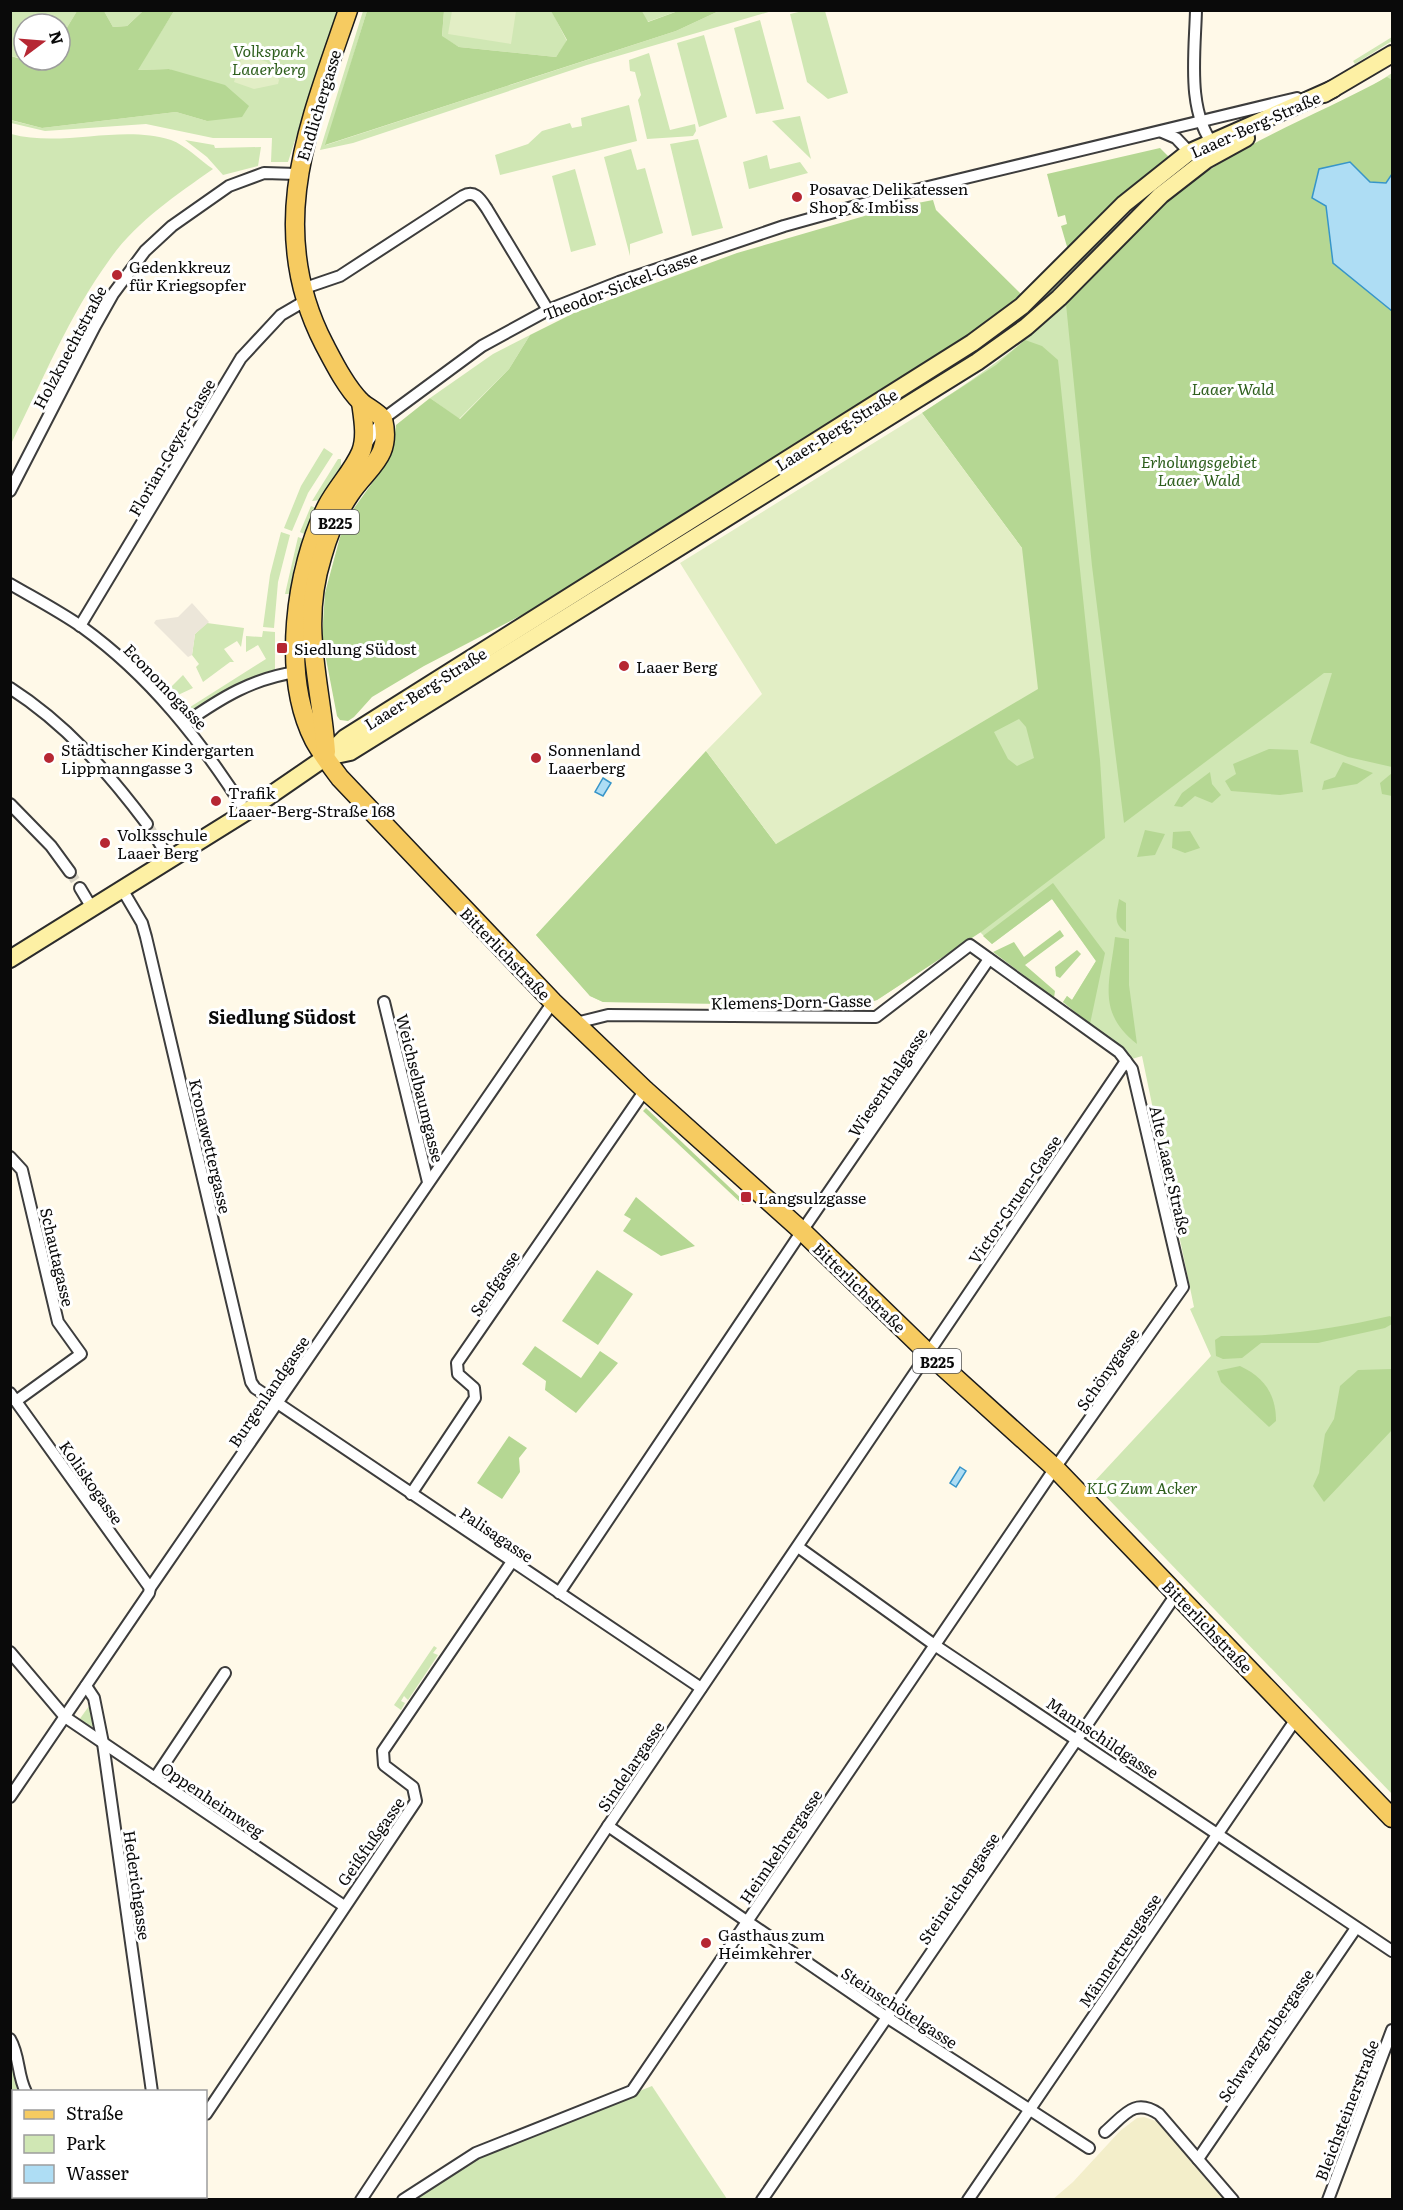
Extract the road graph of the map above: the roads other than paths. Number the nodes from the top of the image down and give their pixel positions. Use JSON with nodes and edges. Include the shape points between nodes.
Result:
{"nodes":[{"id":1,"x":348,"y":10,"type":"edge"},
{"id":2,"x":1196,"y":10,"type":"edge"},
{"id":3,"x":1392,"y":54,"type":"edge"},
{"id":4,"x":1333,"y":89,"type":"junction"},
{"id":5,"x":1202,"y":122,"type":"junction"},
{"id":6,"x":1162,"y":132,"type":"junction"},
{"id":7,"x":1212,"y":152,"type":"junction"},
{"id":8,"x":1188,"y":153,"type":"junction"},
{"id":9,"x":297,"y":174,"type":"junction"},
{"id":10,"x":304,"y":295,"type":"junction"},
{"id":11,"x":548,"y":310,"type":"junction"},
{"id":12,"x":361,"y":402,"type":"junction"},
{"id":13,"x":382,"y":419,"type":"junction"},
{"id":14,"x":362,"y":450,"type":"junction"},
{"id":15,"x":10,"y":491,"type":"edge"},
{"id":16,"x":10,"y":584,"type":"edge"},
{"id":17,"x":80,"y":626,"type":"junction"},
{"id":18,"x":297,"y":672,"type":"junction"},
{"id":19,"x":10,"y":688,"type":"edge"},
{"id":20,"x":185,"y":723,"type":"junction"},
{"id":21,"x":326,"y":757,"type":"junction"},
{"id":22,"x":10,"y":804,"type":"edge"},
{"id":23,"x":246,"y":812,"type":"junction"},
{"id":24,"x":147,"y":824,"type":"tunnel mouth"},
{"id":25,"x":157,"y":839,"type":"tunnel mouth"},
{"id":26,"x":169,"y":859,"type":"junction"},
{"id":27,"x":70,"y":872,"type":"tunnel mouth"},
{"id":28,"x":80,"y":888,"type":"tunnel mouth"},
{"id":29,"x":122,"y":889,"type":"junction"},
{"id":30,"x":92,"y":908,"type":"junction"},
{"id":31,"x":12,"y":953,"type":"edge"},
{"id":32,"x":989,"y":959,"type":"junction"},
{"id":33,"x":384,"y":1002,"type":"dead end"},
{"id":34,"x":553,"y":1002,"type":"junction"},
{"id":35,"x":576,"y":1023,"type":"junction"},
{"id":36,"x":1126,"y":1061,"type":"junction"},
{"id":37,"x":645,"y":1090,"type":"junction"},
{"id":38,"x":10,"y":1157,"type":"edge"},
{"id":39,"x":428,"y":1182,"type":"junction"},
{"id":40,"x":805,"y":1227,"type":"junction"},
{"id":41,"x":1183,"y":1287,"type":"joint"},
{"id":42,"x":929,"y":1354,"type":"junction"},
{"id":43,"x":13,"y":1397,"type":"edge"},
{"id":44,"x":278,"y":1402,"type":"junction"},
{"id":45,"x":1055,"y":1468,"type":"junction"},
{"id":46,"x":411,"y":1494,"type":"junction"},
{"id":47,"x":798,"y":1547,"type":"junction"},
{"id":48,"x":511,"y":1563,"type":"junction"},
{"id":49,"x":150,"y":1588,"type":"junction"},
{"id":50,"x":559,"y":1593,"type":"junction"},
{"id":51,"x":1177,"y":1593,"type":"junction"},
{"id":52,"x":936,"y":1646,"type":"junction"},
{"id":53,"x":10,"y":1652,"type":"edge"},
{"id":54,"x":225,"y":1673,"type":"dead end"},
{"id":55,"x":86,"y":1686,"type":"junction"},
{"id":56,"x":700,"y":1688,"type":"junction"},
{"id":57,"x":66,"y":1717,"type":"junction"},
{"id":58,"x":1296,"y":1719,"type":"junction"},
{"id":59,"x":1077,"y":1738,"type":"junction"},
{"id":60,"x":103,"y":1743,"type":"junction"},
{"id":61,"x":155,"y":1778,"type":"junction"},
{"id":62,"x":10,"y":1797,"type":"edge"},
{"id":63,"x":1392,"y":1818,"type":"edge"},
{"id":64,"x":608,"y":1826,"type":"junction"},
{"id":65,"x":1217,"y":1832,"type":"junction"},
{"id":66,"x":344,"y":1906,"type":"junction"},
{"id":67,"x":746,"y":1923,"type":"junction"},
{"id":68,"x":1356,"y":1928,"type":"junction"},
{"id":69,"x":1392,"y":1951,"type":"edge"},
{"id":70,"x":888,"y":2018,"type":"junction"},
{"id":71,"x":1392,"y":2030,"type":"edge"},
{"id":72,"x":10,"y":2039,"type":"edge"},
{"id":73,"x":25,"y":2090,"type":"edge"},
{"id":74,"x":152,"y":2090,"type":"edge"},
{"id":75,"x":1030,"y":2108,"type":"junction"},
{"id":76,"x":207,"y":2112,"type":"edge"},
{"id":77,"x":1106,"y":2132,"type":"dead end"},
{"id":78,"x":1089,"y":2148,"type":"dead end"},
{"id":79,"x":1198,"y":2159,"type":"junction"},
{"id":80,"x":361,"y":2199,"type":"edge"},
{"id":81,"x":403,"y":2199,"type":"edge"},
{"id":82,"x":762,"y":2199,"type":"edge"},
{"id":83,"x":968,"y":2199,"type":"edge"},
{"id":84,"x":1233,"y":2199,"type":"edge"},
{"id":85,"x":1328,"y":2199,"type":"edge"}],
"edges":[{"from":1,"to":9,"type":"main road","name":"Endlichergasse","via":[[306,133]]},
{"from":2,"to":5,"type":"street","via":[[1196,99]]},
{"from":3,"to":4,"type":"main road","name":"Laaer-Berg-Straße"},
{"from":4,"to":5,"type":"street","name":"Theodor-Sickel-Gasse"},
{"from":4,"to":7,"type":"main road","name":"Laaer-Berg-Straße"},
{"from":5,"to":6,"type":"street","name":"Theodor-Sickel-Gasse"},
{"from":5,"to":7,"type":"street"},
{"from":6,"to":8,"type":"street","via":[[1176,138]]},
{"from":6,"to":11,"type":"street","name":"Theodor-Sickel-Gasse","via":[[916,189],[784,226]]},
{"from":7,"to":8,"type":"main road","name":"Laaer-Berg-Straße"},
{"from":7,"to":21,"type":"main road","name":"Laaer-Berg-Straße","via":[[1137,217],[1059,298],[978,362],[360,746]]},
{"from":8,"to":21,"type":"main road","name":"Laaer-Berg-Straße","via":[[1124,204],[999,324],[355,732]]},
{"from":9,"to":10,"type":"main road","name":"Endlichergasse","via":[[295,239]]},
{"from":9,"to":15,"type":"street","name":"Holzknechtstraße","via":[[264,173],[229,186],[172,226],[145,251],[100,318]]},
{"from":10,"to":11,"type":"street","name":"Florian-Geyer-Gasse","via":[[471,194],[478,196],[487,209]]},
{"from":10,"to":12,"type":"main road","name":"Endlichergasse","via":[[330,356]]},
{"from":10,"to":17,"type":"street","name":"Florian-Geyer-Gasse","via":[[241,358]]},
{"from":11,"to":13,"type":"street","name":"Theodor-Sickel-Gasse","via":[[482,346]]},
{"from":12,"to":13,"type":"main road","name":"Endlichergasse"},
{"from":12,"to":14,"type":"main road","name":"Endlichergasse"},
{"from":13,"to":14,"type":"street"},
{"from":13,"to":21,"type":"main road","number":"B225","via":[[384,448],[339,512],[315,582],[312,656]]},
{"from":14,"to":18,"type":"main road","number":"B225","via":[[327,505],[308,558],[301,587]]},
{"from":16,"to":17,"type":"street","name":"Economogasse"},
{"from":17,"to":20,"type":"street","name":"Economogasse","via":[[127,662]]},
{"from":18,"to":20,"type":"street","via":[[240,687]]},
{"from":18,"to":21,"type":"main road","number":"B225","via":[[306,718]]},
{"from":19,"to":24,"type":"street","via":[[51,716],[87,751]]},
{"from":20,"to":23,"type":"street","name":"Economogasse"},
{"from":21,"to":23,"type":"main road","name":"Laaer-Berg-Straße"},
{"from":21,"to":34,"type":"main road","name":"Bitterlichstraße","number":"B225","via":[[345,784]]},
{"from":22,"to":27,"type":"street"},
{"from":23,"to":26,"type":"main road","name":"Laaer-Berg-Straße"},
{"from":25,"to":26,"type":"street"},
{"from":26,"to":29,"type":"main road","name":"Laaer-Berg-Straße"},
{"from":28,"to":30,"type":"street"},
{"from":29,"to":30,"type":"main road","name":"Laaer-Berg-Straße"},
{"from":29,"to":44,"type":"street","name":"Kronawettergasse","via":[[147,937],[251,1382]]},
{"from":30,"to":31,"type":"main road","name":"Laaer-Berg-Straße"},
{"from":32,"to":35,"type":"street","name":"Klemens-Dorn-Gasse","via":[[970,945],[876,1017],[608,1015]]},
{"from":32,"to":36,"type":"street","name":"Klemens-Dorn-Gasse","via":[[1110,1045]]},
{"from":32,"to":40,"type":"street","name":"Wiesenthalgasse"},
{"from":33,"to":39,"type":"street","name":"Weichselbaumgasse"},
{"from":34,"to":35,"type":"main road","name":"Bitterlichstraße","number":"B225"},
{"from":34,"to":39,"type":"street","name":"Burgenlandgasse"},
{"from":35,"to":37,"type":"main road","name":"Bitterlichstraße","number":"B225"},
{"from":36,"to":41,"type":"street","name":"Alte Laaer Straße","via":[[1132,1069]]},
{"from":36,"to":42,"type":"street","name":"Victor-Gruen-Gasse"},
{"from":37,"to":40,"type":"main road","name":"Bitterlichstraße","number":"B225"},
{"from":37,"to":46,"type":"street","name":"Senfgasse","via":[[458,1363],[458,1374],[474,1388],[475,1398]]},
{"from":38,"to":43,"type":"street","name":"Schautagasse","via":[[22,1170],[58,1322],[81,1354]]},
{"from":39,"to":44,"type":"street","name":"Burgenlandgasse"},
{"from":40,"to":42,"type":"main road","name":"Bitterlichstraße","number":"B225"},
{"from":40,"to":50,"type":"street"},
{"from":41,"to":45,"type":"street","name":"Schönygasse"},
{"from":42,"to":45,"type":"main road","name":"Bitterlichstraße","number":"B225"},
{"from":42,"to":47,"type":"street","name":"Sindelargasse"},
{"from":43,"to":49,"type":"street","name":"Koliskogasse"},
{"from":44,"to":46,"type":"street","name":"Palisagasse"},
{"from":44,"to":49,"type":"street","name":"Burgenlandgasse"},
{"from":45,"to":51,"type":"main road","name":"Bitterlichstraße","number":"B225"},
{"from":45,"to":52,"type":"street","name":"Heimkehrergasse"},
{"from":46,"to":48,"type":"street","name":"Palisagasse"},
{"from":47,"to":52,"type":"street","name":"Mannschildgasse"},
{"from":47,"to":56,"type":"street","name":"Sindelargasse"},
{"from":48,"to":50,"type":"street","name":"Palisagasse"},
{"from":48,"to":66,"type":"street","name":"Geißfußgasse","via":[[383,1751],[384,1765],[413,1787],[417,1798]]},
{"from":49,"to":55,"type":"street","name":"Burgenlandgasse"},
{"from":50,"to":56,"type":"street","name":"Palisagasse"},
{"from":51,"to":58,"type":"main road","name":"Bitterlichstraße","number":"B225"},
{"from":51,"to":59,"type":"street","name":"Steineichengasse"},
{"from":52,"to":59,"type":"street","name":"Mannschildgasse"},
{"from":52,"to":67,"type":"street","name":"Heimkehrergasse"},
{"from":53,"to":57,"type":"street","name":"Oppenheimweg"},
{"from":54,"to":61,"type":"street"},
{"from":55,"to":57,"type":"street","name":"Burgenlandgasse"},
{"from":55,"to":60,"type":"street","name":"Hederichgasse","via":[[94,1698]]},
{"from":56,"to":64,"type":"street","name":"Sindelargasse"},
{"from":57,"to":60,"type":"street","name":"Oppenheimweg"},
{"from":57,"to":62,"type":"street","name":"Burgenlandgasse"},
{"from":58,"to":63,"type":"main road","name":"Bitterlichstraße","number":"B225"},
{"from":58,"to":65,"type":"street","name":"Männertreugasse"},
{"from":59,"to":65,"type":"street","name":"Mannschildgasse"},
{"from":59,"to":70,"type":"street","name":"Steineichengasse"},
{"from":60,"to":61,"type":"street","name":"Oppenheimweg"},
{"from":60,"to":74,"type":"street","name":"Hederichgasse"},
{"from":61,"to":66,"type":"street","name":"Oppenheimweg"},
{"from":64,"to":67,"type":"street","name":"Steinschötelgasse"},
{"from":64,"to":80,"type":"street","name":"Sindelargasse"},
{"from":65,"to":68,"type":"street","name":"Mannschildgasse"},
{"from":65,"to":75,"type":"street","name":"Männertreugasse"},
{"from":66,"to":76,"type":"street","name":"Geißfußgasse"},
{"from":67,"to":70,"type":"street","name":"Steinschötelgasse"},
{"from":67,"to":81,"type":"street","name":"Heimkehrergasse","via":[[632,2091],[476,2153]]},
{"from":68,"to":69,"type":"street","name":"Mannschildgasse"},
{"from":68,"to":79,"type":"street","name":"Schwarzgrubergasse"},
{"from":70,"to":75,"type":"street","name":"Steinschötelgasse"},
{"from":70,"to":82,"type":"street","name":"Steineichengasse"},
{"from":71,"to":85,"type":"street","name":"Bleichsteinerstraße"},
{"from":72,"to":73,"type":"street"},
{"from":75,"to":78,"type":"street","name":"Steinschötelgasse"},
{"from":75,"to":83,"type":"street","name":"Männertreugasse"},
{"from":77,"to":79,"type":"street","via":[[1133,2108],[1147,2106],[1159,2114]]},
{"from":79,"to":84,"type":"street"}]}
